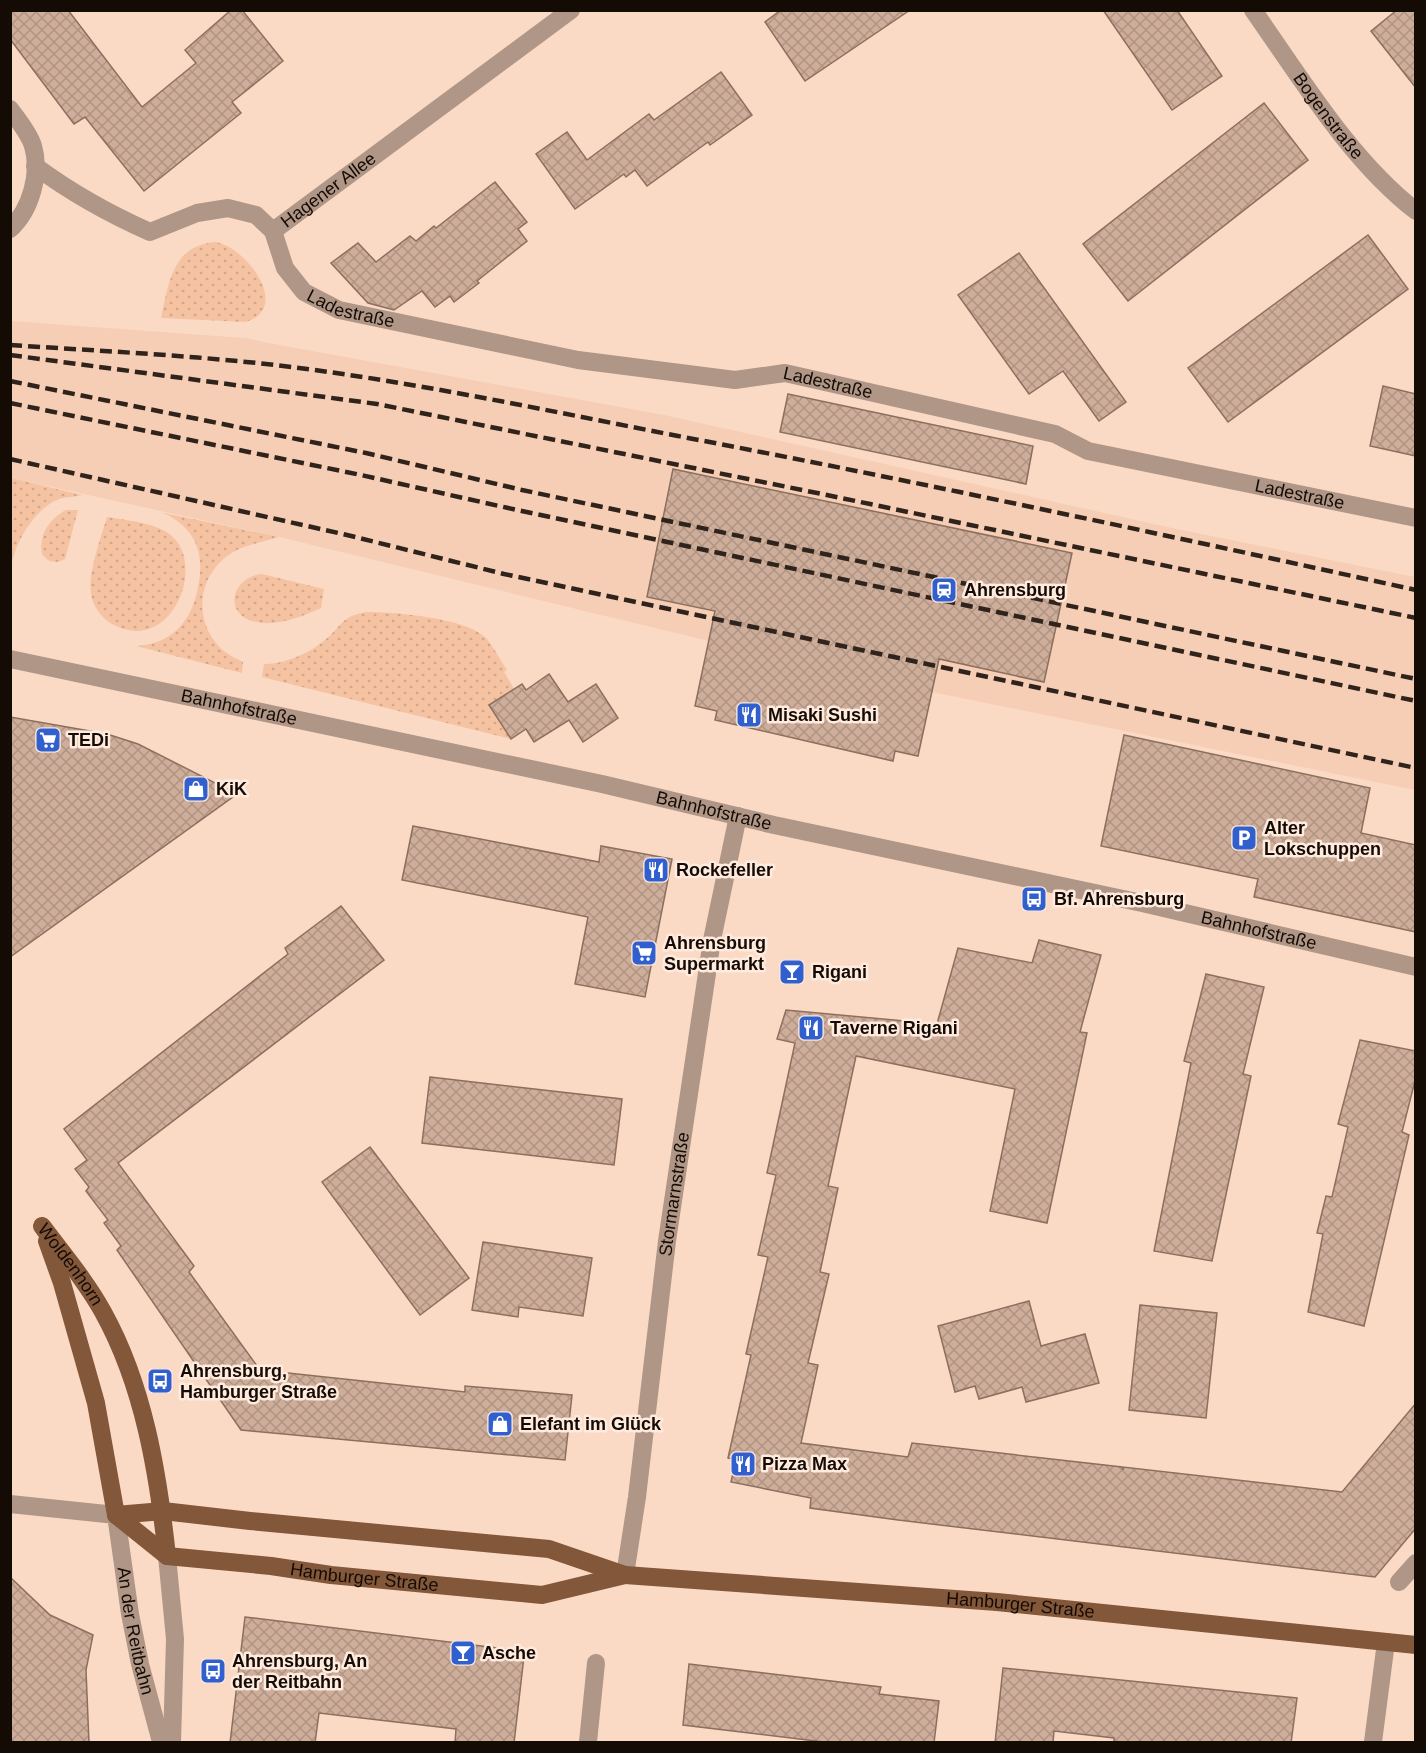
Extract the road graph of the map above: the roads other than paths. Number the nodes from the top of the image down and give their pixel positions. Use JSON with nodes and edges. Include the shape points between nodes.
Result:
{"nodes":[{"id":1,"x":571,"y":10,"type":"edge"},
{"id":2,"x":1253,"y":10,"type":"edge"},
{"id":3,"x":10,"y":109,"type":"edge"},
{"id":4,"x":35,"y":165,"type":"junction"},
{"id":5,"x":1416,"y":211,"type":"edge"},
{"id":6,"x":10,"y":229,"type":"edge"},
{"id":7,"x":273,"y":231,"type":"junction"},
{"id":8,"x":1416,"y":518,"type":"edge"},
{"id":9,"x":10,"y":659,"type":"edge"},
{"id":10,"x":738,"y":816,"type":"junction"},
{"id":11,"x":1416,"y":967,"type":"edge"},
{"id":12,"x":10,"y":1504,"type":"edge"},
{"id":13,"x":163,"y":1511,"type":"junction"},
{"id":14,"x":116,"y":1515,"type":"junction"},
{"id":15,"x":167,"y":1556,"type":"junction"},
{"id":16,"x":1416,"y":1563,"type":"edge"},
{"id":17,"x":625,"y":1575,"type":"junction"},
{"id":18,"x":1399,"y":1582,"type":"dead end"},
{"id":19,"x":1386,"y":1642,"type":"junction"},
{"id":20,"x":1416,"y":1645,"type":"edge"},
{"id":21,"x":596,"y":1664,"type":"dead end"},
{"id":22,"x":161,"y":1743,"type":"edge"},
{"id":23,"x":172,"y":1743,"type":"edge"},
{"id":24,"x":588,"y":1743,"type":"edge"},
{"id":25,"x":1373,"y":1743,"type":"edge"}],
"edges":[{"from":1,"to":7,"type":"street","name":"Hagener Allee"},
{"from":2,"to":5,"type":"street","name":"Bogenstraße","via":[[1355,152]]},
{"from":3,"to":4,"type":"street","via":[[33,145]]},
{"from":4,"to":6,"type":"street","via":[[26,210]]},
{"from":4,"to":7,"type":"street","name":"Hagener Allee","via":[[105,212],[150,232],[197,213],[228,208],[256,215]]},
{"from":7,"to":8,"type":"street","name":"Ladestraße","via":[[285,268],[304,292],[339,310],[578,360],[735,380],[785,373],[1055,434],[1088,451]]},
{"from":9,"to":10,"type":"street","name":"Bahnhofstraße"},
{"from":10,"to":11,"type":"street","name":"Bahnhofstraße"},
{"from":10,"to":17,"type":"street","name":"Stormarnstraße","via":[[710,952],[667,1241]]},
{"from":12,"to":14,"type":"street","name":"Hamburger Straße"},
{"from":13,"to":14,"type":"main road","name":"Hamburger Straße"},
{"from":13,"to":14,"type":"main road","name":"Woldenhorn","via":[[135,1386],[119,1346],[84,1280],[42,1226],[93,1394]]},
{"from":13,"to":15,"type":"main road","name":"Woldenhorn"},
{"from":13,"to":17,"type":"main road","name":"Hamburger Straße","via":[[549,1549]]},
{"from":14,"to":15,"type":"main road"},
{"from":14,"to":22,"type":"street","name":"An der Reitbahn","via":[[130,1614]]},
{"from":15,"to":17,"type":"main road","name":"Hamburger Straße","via":[[542,1595]]},
{"from":15,"to":23,"type":"street","name":"An der Reitbahn","via":[[175,1640]]},
{"from":16,"to":18,"type":"street"},
{"from":17,"to":19,"type":"main road","name":"Hamburger Straße","via":[[997,1602]]},
{"from":19,"to":20,"type":"main road","name":"Hamburger Straße"},
{"from":19,"to":25,"type":"street"},
{"from":21,"to":24,"type":"street"}]}
